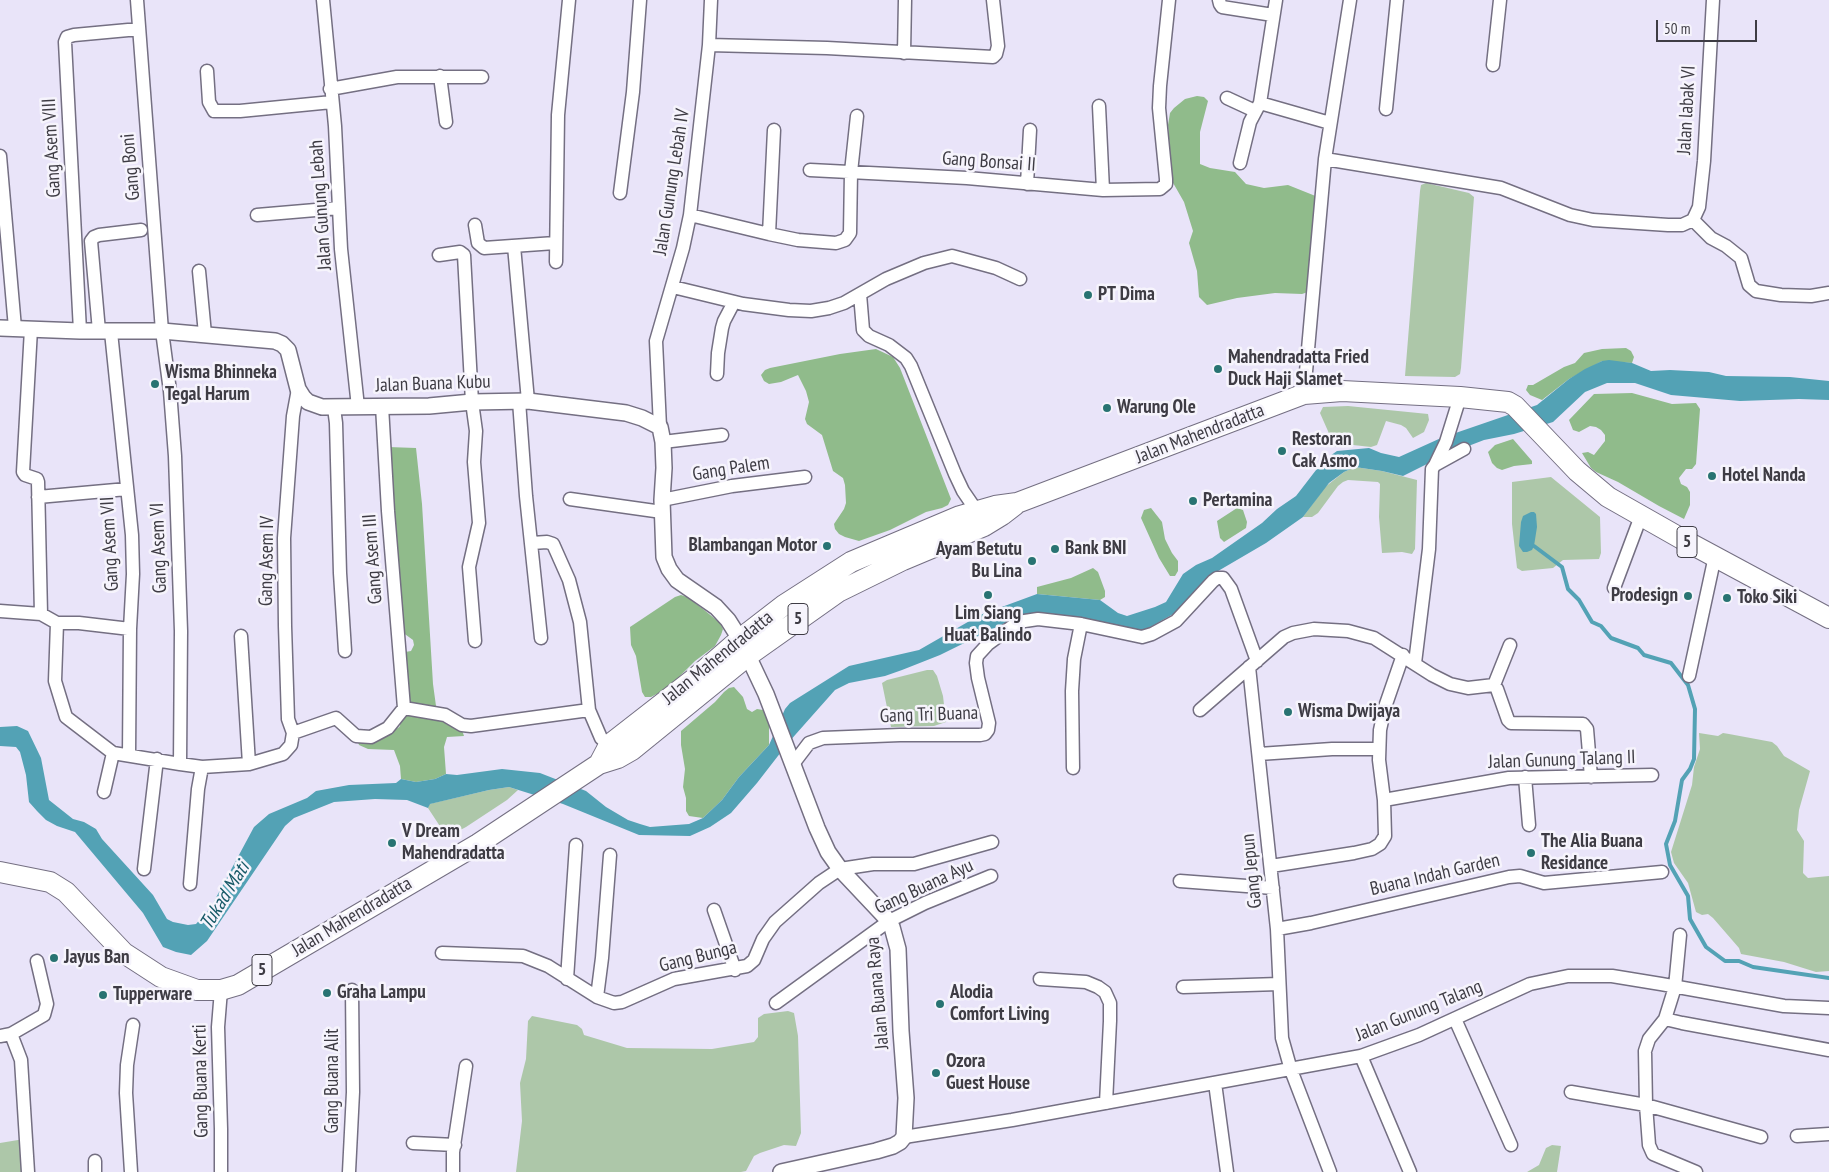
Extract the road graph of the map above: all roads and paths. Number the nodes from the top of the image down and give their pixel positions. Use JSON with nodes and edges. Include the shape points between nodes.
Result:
{"nodes":[{"id":1,"x":136,"y":0,"type":"edge"},
{"id":2,"x":323,"y":0,"type":"edge"},
{"id":3,"x":569,"y":0,"type":"edge"},
{"id":4,"x":640,"y":0,"type":"edge"},
{"id":5,"x":711,"y":0,"type":"edge"},
{"id":6,"x":905,"y":0,"type":"edge"},
{"id":7,"x":993,"y":0,"type":"edge"},
{"id":8,"x":1169,"y":0,"type":"edge"},
{"id":9,"x":1219,"y":0,"type":"edge"},
{"id":10,"x":1276,"y":0,"type":"edge"},
{"id":11,"x":1350,"y":0,"type":"edge"},
{"id":12,"x":1397,"y":0,"type":"edge"},
{"id":13,"x":1500,"y":0,"type":"edge"},
{"id":14,"x":1713,"y":0,"type":"edge"},
{"id":15,"x":1273,"y":15,"type":"junction"},
{"id":16,"x":139,"y":29,"type":"junction"},
{"id":17,"x":710,"y":45,"type":"junction"},
{"id":18,"x":904,"y":53,"type":"junction"},
{"id":19,"x":1493,"y":65,"type":"dead end"},
{"id":20,"x":207,"y":71,"type":"dead end"},
{"id":21,"x":440,"y":76,"type":"junction"},
{"id":22,"x":482,"y":77,"type":"dead end"},
{"id":23,"x":330,"y":89,"type":"junction"},
{"id":24,"x":1227,"y":98,"type":"dead end"},
{"id":25,"x":332,"y":102,"type":"junction"},
{"id":26,"x":1099,"y":106,"type":"dead end"},
{"id":27,"x":1258,"y":107,"type":"junction"},
{"id":28,"x":1386,"y":109,"type":"dead end"},
{"id":29,"x":857,"y":116,"type":"dead end"},
{"id":30,"x":446,"y":122,"type":"dead end"},
{"id":31,"x":1330,"y":123,"type":"junction"},
{"id":32,"x":774,"y":130,"type":"dead end"},
{"id":33,"x":1030,"y":130,"type":"dead end"},
{"id":34,"x":0,"y":156,"type":"edge"},
{"id":35,"x":1325,"y":160,"type":"junction"},
{"id":36,"x":1240,"y":163,"type":"dead end"},
{"id":37,"x":810,"y":170,"type":"dead end"},
{"id":38,"x":852,"y":172,"type":"junction"},
{"id":39,"x":1027,"y":184,"type":"junction"},
{"id":40,"x":1102,"y":190,"type":"junction"},
{"id":41,"x":620,"y":192,"type":"dead end"},
{"id":42,"x":339,"y":208,"type":"junction"},
{"id":43,"x":690,"y":214,"type":"junction"},
{"id":44,"x":257,"y":215,"type":"dead end"},
{"id":45,"x":1692,"y":220,"type":"junction"},
{"id":46,"x":476,"y":226,"type":"dead end"},
{"id":47,"x":141,"y":230,"type":"dead end"},
{"id":48,"x":769,"y":234,"type":"junction"},
{"id":49,"x":555,"y":243,"type":"junction"},
{"id":50,"x":514,"y":246,"type":"junction"},
{"id":51,"x":439,"y":255,"type":"dead end"},
{"id":52,"x":556,"y":262,"type":"dead end"},
{"id":53,"x":199,"y":271,"type":"dead end"},
{"id":54,"x":1020,"y":279,"type":"dead end"},
{"id":55,"x":673,"y":287,"type":"junction"},
{"id":56,"x":1829,"y":293,"type":"edge"},
{"id":57,"x":860,"y":294,"type":"junction"},
{"id":58,"x":734,"y":302,"type":"junction"},
{"id":59,"x":8,"y":328,"type":"edge"},
{"id":60,"x":31,"y":329,"type":"junction"},
{"id":61,"x":80,"y":331,"type":"junction"},
{"id":62,"x":162,"y":331,"type":"junction"},
{"id":63,"x":105,"y":332,"type":"junction"},
{"id":64,"x":205,"y":334,"type":"junction"},
{"id":65,"x":717,"y":374,"type":"dead end"},
{"id":66,"x":298,"y":389,"type":"junction"},
{"id":67,"x":1304,"y":394,"type":"junction"},
{"id":68,"x":524,"y":401,"type":"junction"},
{"id":69,"x":472,"y":402,"type":"junction"},
{"id":70,"x":382,"y":406,"type":"junction"},
{"id":71,"x":1457,"y":406,"type":"junction"},
{"id":72,"x":358,"y":407,"type":"junction"},
{"id":73,"x":334,"y":408,"type":"junction"},
{"id":74,"x":661,"y":434,"type":"junction"},
{"id":75,"x":722,"y":434,"type":"dead end"},
{"id":76,"x":1464,"y":449,"type":"dead end"},
{"id":77,"x":1437,"y":462,"type":"junction"},
{"id":78,"x":805,"y":477,"type":"dead end"},
{"id":79,"x":127,"y":489,"type":"junction"},
{"id":80,"x":38,"y":497,"type":"junction"},
{"id":81,"x":570,"y":499,"type":"dead end"},
{"id":82,"x":1017,"y":503,"type":"junction"},
{"id":83,"x":662,"y":506,"type":"junction"},
{"id":84,"x":976,"y":510,"type":"junction"},
{"id":85,"x":1641,"y":516,"type":"junction"},
{"id":86,"x":532,"y":543,"type":"junction"},
{"id":87,"x":1714,"y":556,"type":"junction"},
{"id":88,"x":1614,"y":588,"type":"dead end"},
{"id":89,"x":0,"y":611,"type":"edge"},
{"id":90,"x":41,"y":614,"type":"junction"},
{"id":91,"x":1829,"y":618,"type":"edge"},
{"id":92,"x":57,"y":623,"type":"junction"},
{"id":93,"x":1080,"y":624,"type":"junction"},
{"id":94,"x":130,"y":629,"type":"junction"},
{"id":95,"x":240,"y":636,"type":"dead end"},
{"id":96,"x":541,"y":638,"type":"dead end"},
{"id":97,"x":475,"y":641,"type":"dead end"},
{"id":98,"x":1510,"y":645,"type":"dead end"},
{"id":99,"x":744,"y":647,"type":"junction"},
{"id":100,"x":345,"y":651,"type":"dead end"},
{"id":101,"x":1403,"y":655,"type":"junction"},
{"id":102,"x":1415,"y":663,"type":"junction"},
{"id":103,"x":1253,"y":664,"type":"junction"},
{"id":104,"x":1689,"y":676,"type":"dead end"},
{"id":105,"x":1494,"y":685,"type":"junction"},
{"id":106,"x":404,"y":708,"type":"junction"},
{"id":107,"x":589,"y":710,"type":"junction"},
{"id":108,"x":1200,"y":710,"type":"dead end"},
{"id":109,"x":293,"y":733,"type":"junction"},
{"id":110,"x":609,"y":745,"type":"junction"},
{"id":111,"x":1379,"y":749,"type":"junction"},
{"id":112,"x":113,"y":753,"type":"junction"},
{"id":113,"x":129,"y":754,"type":"junction"},
{"id":114,"x":1259,"y":754,"type":"junction"},
{"id":115,"x":157,"y":759,"type":"junction"},
{"id":116,"x":792,"y":761,"type":"junction"},
{"id":117,"x":180,"y":764,"type":"junction"},
{"id":118,"x":249,"y":764,"type":"junction"},
{"id":119,"x":594,"y":767,"type":"junction"},
{"id":120,"x":202,"y":768,"type":"junction"},
{"id":121,"x":1073,"y":768,"type":"dead end"},
{"id":122,"x":1652,"y":775,"type":"dead end"},
{"id":123,"x":1592,"y":776,"type":"junction"},
{"id":124,"x":1525,"y":777,"type":"junction"},
{"id":125,"x":104,"y":792,"type":"dead end"},
{"id":126,"x":1384,"y":800,"type":"junction"},
{"id":127,"x":1529,"y":825,"type":"dead end"},
{"id":128,"x":992,"y":842,"type":"dead end"},
{"id":129,"x":576,"y":844,"type":"dead end"},
{"id":130,"x":610,"y":855,"type":"dead end"},
{"id":131,"x":1271,"y":866,"type":"junction"},
{"id":132,"x":840,"y":869,"type":"junction"},
{"id":133,"x":144,"y":870,"type":"dead end"},
{"id":134,"x":0,"y":872,"type":"edge"},
{"id":135,"x":1662,"y":872,"type":"dead end"},
{"id":136,"x":991,"y":876,"type":"dead end"},
{"id":137,"x":1180,"y":881,"type":"dead end"},
{"id":138,"x":190,"y":884,"type":"dead end"},
{"id":139,"x":1272,"y":888,"type":"junction"},
{"id":140,"x":714,"y":910,"type":"dead end"},
{"id":141,"x":889,"y":921,"type":"junction"},
{"id":142,"x":1277,"y":929,"type":"junction"},
{"id":143,"x":1680,"y":935,"type":"dead end"},
{"id":144,"x":442,"y":952,"type":"dead end"},
{"id":145,"x":38,"y":961,"type":"dead end"},
{"id":146,"x":735,"y":970,"type":"junction"},
{"id":147,"x":567,"y":978,"type":"junction"},
{"id":148,"x":1040,"y":979,"type":"dead end"},
{"id":149,"x":1278,"y":984,"type":"junction"},
{"id":150,"x":1183,"y":987,"type":"dead end"},
{"id":151,"x":1675,"y":987,"type":"junction"},
{"id":152,"x":221,"y":990,"type":"junction"},
{"id":153,"x":352,"y":990,"type":"dead end"},
{"id":154,"x":597,"y":997,"type":"junction"},
{"id":155,"x":776,"y":1003,"type":"dead end"},
{"id":156,"x":1829,"y":1008,"type":"edge"},
{"id":157,"x":1455,"y":1019,"type":"junction"},
{"id":158,"x":1665,"y":1019,"type":"junction"},
{"id":159,"x":133,"y":1025,"type":"dead end"},
{"id":160,"x":6,"y":1035,"type":"edge"},
{"id":161,"x":1829,"y":1050,"type":"edge"},
{"id":162,"x":1361,"y":1056,"type":"junction"},
{"id":163,"x":466,"y":1066,"type":"dead end"},
{"id":164,"x":1291,"y":1070,"type":"junction"},
{"id":165,"x":1215,"y":1084,"type":"junction"},
{"id":166,"x":1571,"y":1092,"type":"dead end"},
{"id":167,"x":1106,"y":1102,"type":"junction"},
{"id":168,"x":1646,"y":1105,"type":"junction"},
{"id":169,"x":1829,"y":1134,"type":"edge"},
{"id":170,"x":904,"y":1136,"type":"junction"},
{"id":171,"x":1797,"y":1136,"type":"dead end"},
{"id":172,"x":1761,"y":1137,"type":"dead end"},
{"id":173,"x":413,"y":1142,"type":"dead end"},
{"id":174,"x":455,"y":1145,"type":"junction"},
{"id":175,"x":1511,"y":1145,"type":"dead end"},
{"id":176,"x":818,"y":1168,"type":"edge"},
{"id":177,"x":28,"y":1172,"type":"edge"},
{"id":178,"x":131,"y":1172,"type":"edge"},
{"id":179,"x":221,"y":1172,"type":"edge"},
{"id":180,"x":349,"y":1172,"type":"edge"},
{"id":181,"x":453,"y":1172,"type":"edge"},
{"id":182,"x":781,"y":1172,"type":"edge"},
{"id":183,"x":1227,"y":1172,"type":"edge"},
{"id":184,"x":1330,"y":1172,"type":"edge"},
{"id":185,"x":1410,"y":1172,"type":"edge"},
{"id":186,"x":1696,"y":1172,"type":"edge"}],
"edges":[{"from":1,"to":16,"type":"street","name":"Gang Boni"},
{"from":2,"to":23,"type":"street","name":"Jalan Gunung Lebah"},
{"from":3,"to":49,"type":"street","via":[[558,115]]},
{"from":4,"to":41,"type":"street","via":[[633,92]]},
{"from":5,"to":17,"type":"street","name":"Jalan Gunung Lebah IV"},
{"from":6,"to":18,"type":"street"},
{"from":7,"to":18,"type":"street","via":[[998,46],[993,57]]},
{"from":8,"to":40,"type":"street","name":"Gang Bonsai II","via":[[1159,108],[1166,179],[1164,187],[1155,190]]},
{"from":9,"to":15,"type":"street","via":[[1222,7]]},
{"from":10,"to":15,"type":"street"},
{"from":11,"to":31,"type":"street"},
{"from":12,"to":28,"type":"street"},
{"from":13,"to":19,"type":"street"},
{"from":14,"to":45,"type":"street","name":"Jalan labak VI","via":[[1704,161],[1699,207]]},
{"from":15,"to":27,"type":"street"},
{"from":16,"to":61,"type":"street","name":"Gang Asem VIII","via":[[74,35],[67,37],[65,42]]},
{"from":16,"to":62,"type":"street","name":"Gang Boni"},
{"from":17,"to":18,"type":"street"},
{"from":17,"to":43,"type":"street","name":"Jalan Gunung Lebah IV"},
{"from":20,"to":25,"type":"street","via":[[209,102],[214,111]]},
{"from":21,"to":22,"type":"street"},
{"from":21,"to":23,"type":"street","via":[[397,78]]},
{"from":21,"to":30,"type":"street"},
{"from":23,"to":25,"type":"street","name":"Jalan Gunung Lebah"},
{"from":24,"to":27,"type":"street"},
{"from":25,"to":42,"type":"street","name":"Jalan Gunung Lebah"},
{"from":26,"to":40,"type":"street"},
{"from":27,"to":31,"type":"street"},
{"from":27,"to":36,"type":"street","via":[[1250,122]]},
{"from":29,"to":38,"type":"street"},
{"from":31,"to":35,"type":"street"},
{"from":32,"to":48,"type":"street"},
{"from":33,"to":39,"type":"street"},
{"from":34,"to":59,"type":"street"},
{"from":35,"to":45,"type":"street","via":[[1501,188],[1570,215],[1593,220],[1668,226]]},
{"from":35,"to":67,"type":"street"},
{"from":37,"to":38,"type":"street","name":"Gang Bonsai II"},
{"from":38,"to":39,"type":"street","name":"Gang Bonsai II"},
{"from":38,"to":48,"type":"street","via":[[850,233],[846,240],[818,242]]},
{"from":39,"to":40,"type":"street","name":"Gang Bonsai II"},
{"from":42,"to":44,"type":"street"},
{"from":42,"to":72,"type":"street","name":"Jalan Gunung Lebah"},
{"from":43,"to":48,"type":"street"},
{"from":43,"to":55,"type":"street","name":"Jalan Gunung Lebah IV"},
{"from":45,"to":56,"type":"street","via":[[1711,238],[1741,258],[1749,284],[1756,291],[1775,295]]},
{"from":46,"to":50,"type":"street","via":[[480,247]]},
{"from":47,"to":63,"type":"street","name":"Gang Asem VII","via":[[99,235],[91,241]]},
{"from":49,"to":50,"type":"street"},
{"from":49,"to":52,"type":"street"},
{"from":50,"to":68,"type":"street"},
{"from":51,"to":69,"type":"street","via":[[460,252],[464,255]]},
{"from":53,"to":64,"type":"street"},
{"from":54,"to":57,"type":"street","via":[[996,268],[952,256],[924,263]]},
{"from":55,"to":58,"type":"street"},
{"from":55,"to":74,"type":"street","name":"Jalan Gunung Lebah IV","via":[[656,341]]},
{"from":57,"to":58,"type":"street","via":[[829,308],[811,311]]},
{"from":57,"to":84,"type":"street","via":[[863,330],[868,336],[899,350],[912,366],[955,474]]},
{"from":58,"to":65,"type":"street","via":[[724,321]]},
{"from":59,"to":60,"type":"street"},
{"from":60,"to":61,"type":"street"},
{"from":60,"to":80,"type":"street","via":[[23,472],[37,479]]},
{"from":61,"to":63,"type":"street"},
{"from":62,"to":63,"type":"street"},
{"from":62,"to":64,"type":"street"},
{"from":62,"to":117,"type":"street","name":"Gang Asem VI","via":[[175,456],[181,624]]},
{"from":63,"to":79,"type":"street","name":"Gang Asem VII"},
{"from":64,"to":66,"type":"street","via":[[282,344],[290,355]]},
{"from":66,"to":73,"type":"street","name":"Jalan Buana Kubu","via":[[308,402],[322,408]]},
{"from":66,"to":109,"type":"street","name":"Gang Asem IV","via":[[284,538],[288,711]]},
{"from":67,"to":71,"type":"highway","name":"Jalan Mahendradatta","number":"5","via":[[1342,391]]},
{"from":67,"to":82,"type":"highway","name":"Jalan Mahendradatta","number":"5"},
{"from":68,"to":69,"type":"street","name":"Jalan Buana Kubu"},
{"from":68,"to":74,"type":"street","name":"Jalan Buana Kubu","via":[[626,414],[642,418]]},
{"from":68,"to":86,"type":"street","via":[[526,496]]},
{"from":69,"to":70,"type":"street","name":"Jalan Buana Kubu"},
{"from":69,"to":97,"type":"street","via":[[479,523],[469,567]]},
{"from":70,"to":72,"type":"street","name":"Jalan Buana Kubu"},
{"from":70,"to":106,"type":"street","name":"Gang Asem III"},
{"from":71,"to":77,"type":"street"},
{"from":71,"to":85,"type":"highway","name":"Jalan Mahendradatta","number":"5","via":[[1508,402],[1515,406],[1585,479]]},
{"from":72,"to":73,"type":"street","name":"Jalan Buana Kubu"},
{"from":73,"to":100,"type":"street","name":"Gang Asem III"},
{"from":74,"to":75,"type":"street"},
{"from":74,"to":83,"type":"street","via":[[664,468]]},
{"from":76,"to":77,"type":"street"},
{"from":77,"to":102,"type":"street","via":[[1432,469],[1429,550]]},
{"from":78,"to":83,"type":"street","name":"Gang Palem","via":[[732,486]]},
{"from":79,"to":80,"type":"street"},
{"from":79,"to":94,"type":"street","name":"Gang Asem VII","via":[[133,574]]},
{"from":80,"to":90,"type":"street"},
{"from":81,"to":83,"type":"street","name":"Gang Palem"},
{"from":82,"to":84,"type":"highway","name":"Jalan Mahendradatta","number":"5"},
{"from":82,"to":99,"type":"highway","name":"Jalan Mahendradatta","number":"5","via":[[984,526],[838,592]]},
{"from":83,"to":99,"type":"street","via":[[664,557],[669,569],[678,580],[716,607]]},
{"from":84,"to":99,"type":"highway","name":"Jalan Mahendradatta","number":"5","via":[[852,562],[784,605]]},
{"from":85,"to":87,"type":"highway","name":"Jalan Mahendradatta","number":"5"},
{"from":85,"to":88,"type":"street"},
{"from":86,"to":96,"type":"street"},
{"from":86,"to":107,"type":"street","via":[[552,544],[572,589],[580,622]]},
{"from":87,"to":91,"type":"highway","name":"Jalan Mahendradatta","number":"5"},
{"from":87,"to":104,"type":"street"},
{"from":89,"to":90,"type":"street"},
{"from":90,"to":92,"type":"street"},
{"from":92,"to":94,"type":"street"},
{"from":92,"to":112,"type":"street","via":[[55,681],[66,717]]},
{"from":93,"to":103,"type":"street","name":"Gang Tri Buana","via":[[1134,636],[1152,634],[1176,621],[1217,578],[1223,578],[1231,589]]},
{"from":93,"to":116,"type":"street","name":"Gang Tri Buana","via":[[1038,619],[1018,622],[988,644],[976,664],[988,723],[985,734],[823,738],[809,743]]},
{"from":93,"to":121,"type":"street","via":[[1072,691]]},
{"from":94,"to":113,"type":"street","name":"Gang Asem VII"},
{"from":95,"to":118,"type":"street"},
{"from":98,"to":105,"type":"street"},
{"from":99,"to":110,"type":"highway","name":"Jalan Mahendradatta","number":"5","via":[[695,678]]},
{"from":99,"to":116,"type":"street","name":"Jalan Buana Raya"},
{"from":99,"to":119,"type":"highway","name":"Jalan Mahendradatta","number":"5","via":[[640,745]]},
{"from":101,"to":102,"type":"street"},
{"from":101,"to":103,"type":"street","via":[[1374,638],[1342,630],[1314,629],[1284,637]]},
{"from":101,"to":111,"type":"street","via":[[1385,708]]},
{"from":102,"to":105,"type":"street","via":[[1460,688]]},
{"from":103,"to":108,"type":"street"},
{"from":103,"to":114,"type":"street","name":"Gang Jepun"},
{"from":105,"to":123,"type":"street","via":[[1511,723],[1585,725]]},
{"from":106,"to":107,"type":"street","via":[[445,715],[462,725],[471,726]]},
{"from":106,"to":109,"type":"street","via":[[388,728],[371,737],[356,736],[336,718]]},
{"from":107,"to":110,"type":"street","via":[[601,738]]},
{"from":109,"to":118,"type":"street","via":[[291,745],[283,754]]},
{"from":110,"to":119,"type":"highway","name":"Jalan Mahendradatta","number":"5"},
{"from":111,"to":114,"type":"street"},
{"from":111,"to":126,"type":"street"},
{"from":112,"to":113,"type":"street"},
{"from":112,"to":125,"type":"street"},
{"from":113,"to":115,"type":"street"},
{"from":114,"to":131,"type":"street","name":"Gang Jepun"},
{"from":115,"to":117,"type":"street"},
{"from":115,"to":133,"type":"street"},
{"from":116,"to":132,"type":"street","name":"Jalan Buana Raya","via":[[817,828]]},
{"from":117,"to":120,"type":"street"},
{"from":118,"to":120,"type":"street"},
{"from":119,"to":152,"type":"highway","name":"Jalan Mahendradatta","number":"5","via":[[469,849],[238,985]]},
{"from":120,"to":138,"type":"street"},
{"from":122,"to":123,"type":"street","name":"Jalan Gunung Talang II"},
{"from":123,"to":124,"type":"street","name":"Jalan Gunung Talang II"},
{"from":124,"to":126,"type":"street","name":"Jalan Gunung Talang II"},
{"from":124,"to":127,"type":"street"},
{"from":126,"to":131,"type":"street","via":[[1384,836],[1372,849]]},
{"from":128,"to":132,"type":"street","name":"Gang Bunga","via":[[914,864],[873,864]]},
{"from":129,"to":147,"type":"street"},
{"from":130,"to":154,"type":"street"},
{"from":131,"to":139,"type":"street","name":"Gang Jepun"},
{"from":132,"to":141,"type":"street","name":"Jalan Buana Raya"},
{"from":132,"to":146,"type":"street","name":"Gang Bunga","via":[[775,922],[754,960]]},
{"from":134,"to":152,"type":"highway","name":"Jalan Mahendradatta","number":"5","via":[[50,882],[66,892],[124,953],[161,977],[197,990]]},
{"from":135,"to":142,"type":"street","name":"Buana Indah Garden","via":[[1544,883],[1520,876],[1508,877]]},
{"from":136,"to":141,"type":"street","name":"Gang Buana Ayu"},
{"from":137,"to":139,"type":"street"},
{"from":139,"to":142,"type":"street","name":"Gang Jepun"},
{"from":140,"to":146,"type":"street"},
{"from":141,"to":155,"type":"street","name":"Gang Buana Ayu"},
{"from":141,"to":170,"type":"street","name":"Jalan Buana Raya","via":[[898,949],[906,1098]]},
{"from":142,"to":149,"type":"street","name":"Gang Jepun"},
{"from":143,"to":151,"type":"street"},
{"from":144,"to":147,"type":"street","name":"Gang Bunga","via":[[523,956]]},
{"from":145,"to":160,"type":"street","via":[[46,1009],[44,1014]]},
{"from":146,"to":154,"type":"street","name":"Gang Bunga","via":[[674,979],[622,1002],[614,1003]]},
{"from":147,"to":154,"type":"street","name":"Gang Bunga"},
{"from":148,"to":167,"type":"street","via":[[1086,982],[1105,992],[1110,1003]]},
{"from":149,"to":150,"type":"street"},
{"from":149,"to":164,"type":"street","name":"Gang Jepun","via":[[1282,1038]]},
{"from":151,"to":156,"type":"street","name":"Jalan Gunung Talang","via":[[1784,1006]]},
{"from":151,"to":157,"type":"street","name":"Jalan Gunung Talang","via":[[1612,976],[1568,976],[1530,984]]},
{"from":151,"to":158,"type":"street"},
{"from":152,"to":179,"type":"street","name":"Gang Buana Kerti","via":[[218,1027]]},
{"from":153,"to":180,"type":"street","name":"Gang Buana Alit","via":[[353,1092]]},
{"from":157,"to":162,"type":"street","name":"Jalan Gunung Talang"},
{"from":157,"to":175,"type":"street"},
{"from":158,"to":161,"type":"street"},
{"from":158,"to":168,"type":"street","via":[[1649,1039],[1645,1051]]},
{"from":159,"to":178,"type":"street","via":[[126,1093]]},
{"from":160,"to":177,"type":"street","via":[[21,1060]]},
{"from":162,"to":164,"type":"street","name":"Jalan Gunung Talang"},
{"from":162,"to":185,"type":"street"},
{"from":163,"to":174,"type":"street"},
{"from":164,"to":165,"type":"street","name":"Jalan Gunung Talang"},
{"from":164,"to":184,"type":"street","name":"Gang Jepun"},
{"from":165,"to":167,"type":"street","name":"Jalan Gunung Talang"},
{"from":165,"to":183,"type":"street"},
{"from":166,"to":168,"type":"street"},
{"from":167,"to":170,"type":"street","name":"Jalan Gunung Talang"},
{"from":168,"to":172,"type":"street"},
{"from":168,"to":186,"type":"street","via":[[1652,1154]]},
{"from":169,"to":171,"type":"street"},
{"from":170,"to":176,"type":"street","via":[[893,1146]]},
{"from":173,"to":174,"type":"street"},
{"from":174,"to":181,"type":"street"},
{"from":176,"to":182,"type":"street"}]}
